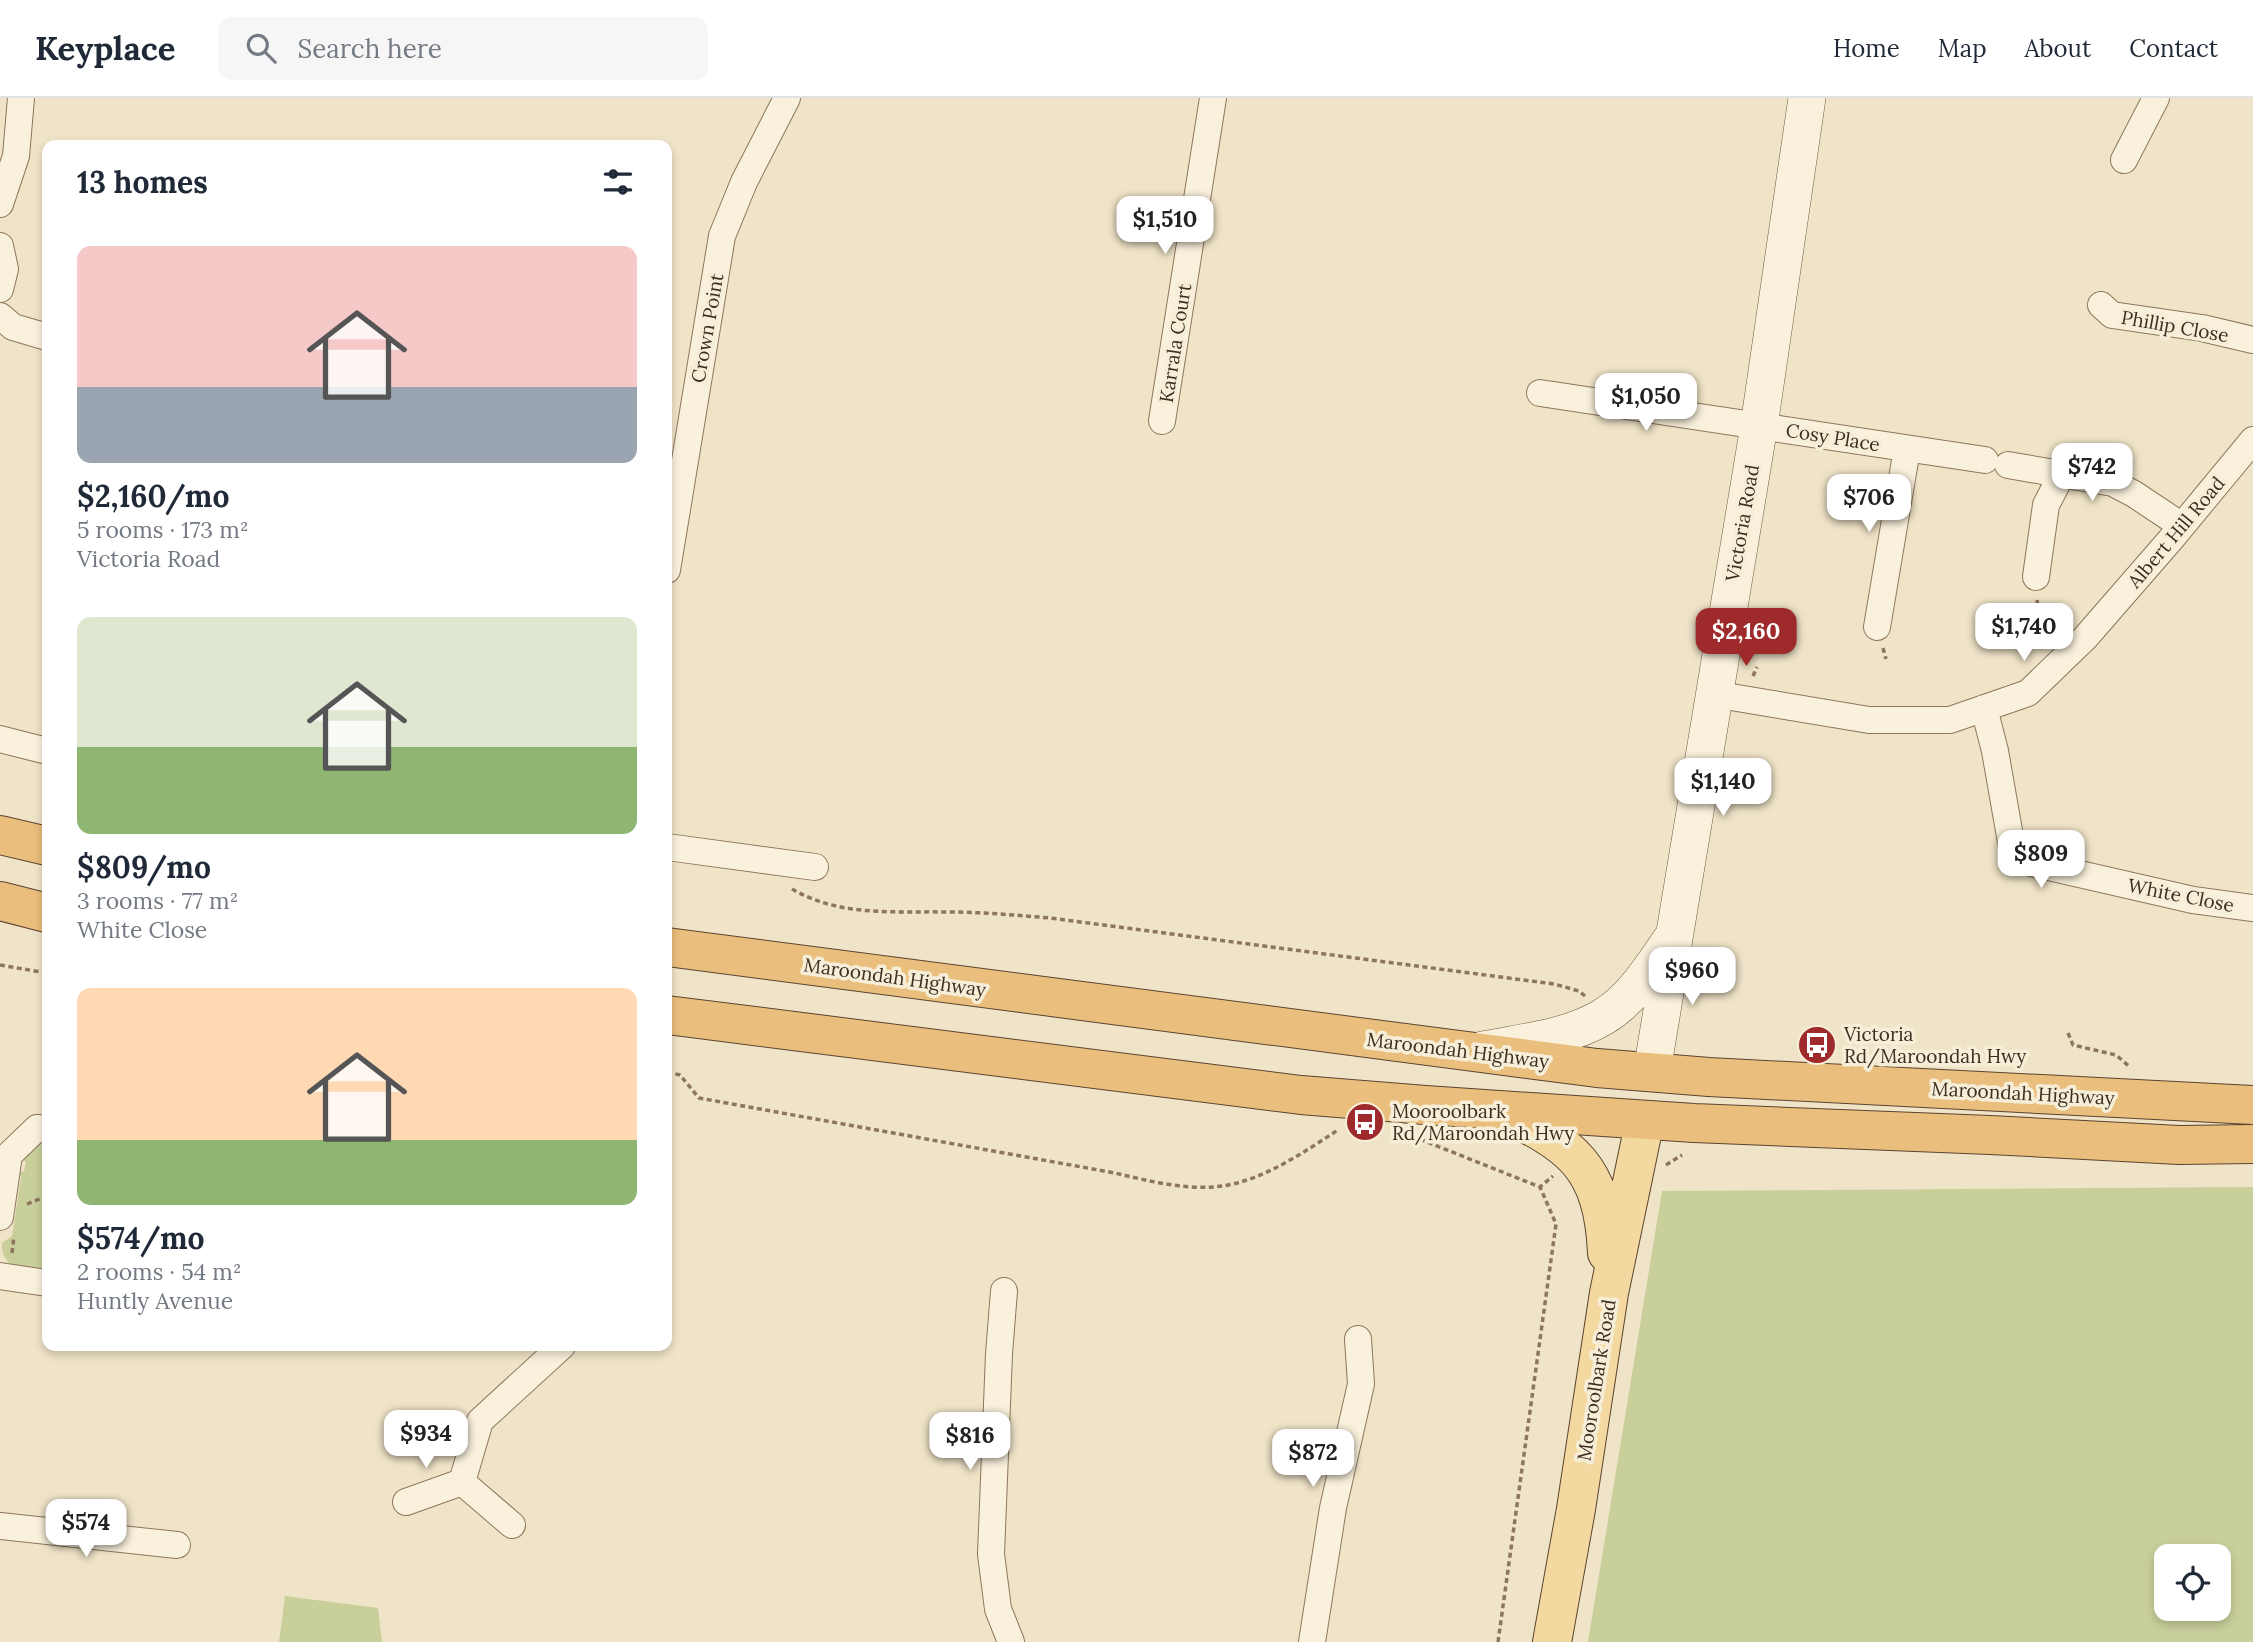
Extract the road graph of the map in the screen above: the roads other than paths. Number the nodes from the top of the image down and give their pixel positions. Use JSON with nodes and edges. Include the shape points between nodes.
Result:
{"nodes":[{"id":1,"x":19,"y":98,"type":"edge"},
{"id":2,"x":787,"y":98,"type":"edge"},
{"id":3,"x":1213,"y":98,"type":"edge"},
{"id":4,"x":1807,"y":98,"type":"edge"},
{"id":5,"x":2156,"y":98,"type":"edge"},
{"id":6,"x":0,"y":138,"type":"edge"},
{"id":7,"x":2124,"y":160,"type":"dead end"},
{"id":8,"x":0,"y":204,"type":"edge"},
{"id":9,"x":0,"y":246,"type":"edge"},
{"id":10,"x":0,"y":289,"type":"edge"},
{"id":11,"x":2101,"y":305,"type":"dead end"},
{"id":12,"x":0,"y":316,"type":"edge"},
{"id":13,"x":42,"y":336,"type":"edge"},
{"id":14,"x":2253,"y":340,"type":"edge"},
{"id":15,"x":1540,"y":393,"type":"dead end"},
{"id":16,"x":1162,"y":421,"type":"dead end"},
{"id":17,"x":1759,"y":426,"type":"junction"},
{"id":18,"x":2253,"y":440,"type":"edge"},
{"id":19,"x":1908,"y":449,"type":"junction"},
{"id":20,"x":2062,"y":474,"type":"junction"},
{"id":21,"x":2182,"y":526,"type":"junction"},
{"id":22,"x":672,"y":540,"type":"edge"},
{"id":23,"x":2036,"y":577,"type":"dead end"},
{"id":24,"x":1877,"y":627,"type":"dead end"},
{"id":25,"x":1713,"y":694,"type":"junction"},
{"id":26,"x":1984,"y":708,"type":"junction"},
{"id":27,"x":0,"y":739,"type":"edge"},
{"id":28,"x":42,"y":750,"type":"edge"},
{"id":29,"x":0,"y":835,"type":"edge"},
{"id":30,"x":42,"y":845,"type":"edge"},
{"id":31,"x":672,"y":848,"type":"edge"},
{"id":32,"x":815,"y":867,"type":"dead end"},
{"id":33,"x":0,"y":901,"type":"edge"},
{"id":34,"x":2253,"y":908,"type":"edge"},
{"id":35,"x":42,"y":912,"type":"edge"},
{"id":36,"x":1675,"y":933,"type":"junction"},
{"id":37,"x":672,"y":948,"type":"edge"},
{"id":38,"x":672,"y":1016,"type":"edge"},
{"id":39,"x":1476,"y":1052,"type":"junction"},
{"id":40,"x":1652,"y":1071,"type":"junction"},
{"id":41,"x":2253,"y":1105,"type":"edge"},
{"id":42,"x":1496,"y":1109,"type":"junction"},
{"id":43,"x":1645,"y":1120,"type":"junction"},
{"id":44,"x":42,"y":1128,"type":"edge"},
{"id":45,"x":2253,"y":1144,"type":"edge"},
{"id":46,"x":0,"y":1217,"type":"edge"},
{"id":47,"x":0,"y":1276,"type":"edge"},
{"id":48,"x":42,"y":1282,"type":"edge"},
{"id":49,"x":1003,"y":1291,"type":"dead end"},
{"id":50,"x":1609,"y":1293,"type":"junction"},
{"id":51,"x":1358,"y":1339,"type":"dead end"},
{"id":52,"x":557,"y":1351,"type":"edge"},
{"id":53,"x":462,"y":1482,"type":"junction"},
{"id":54,"x":405,"y":1502,"type":"dead end"},
{"id":55,"x":512,"y":1525,"type":"dead end"},
{"id":56,"x":0,"y":1526,"type":"edge"},
{"id":57,"x":177,"y":1545,"type":"dead end"},
{"id":58,"x":1011,"y":1642,"type":"edge"},
{"id":59,"x":1312,"y":1642,"type":"edge"},
{"id":60,"x":1552,"y":1642,"type":"edge"}],
"edges":[{"from":1,"to":6,"type":"street"},
{"from":1,"to":8,"type":"street","via":[[16,156]]},
{"from":2,"to":22,"type":"street","name":"Crown Point","via":[[722,236]]},
{"from":3,"to":16,"type":"street","name":"Karrala Court"},
{"from":4,"to":17,"type":"main road","name":"Victoria Road"},
{"from":5,"to":7,"type":"street"},
{"from":9,"to":10,"type":"street","via":[[5,269]]},
{"from":11,"to":14,"type":"street","name":"Phillip Close","via":[[2112,315]]},
{"from":12,"to":13,"type":"street","via":[[13,327]]},
{"from":15,"to":17,"type":"street","name":"Cosy Place"},
{"from":17,"to":19,"type":"street","name":"Cosy Place"},
{"from":17,"to":25,"type":"main road","name":"Victoria Road"},
{"from":18,"to":21,"type":"street","name":"Albert Hill Road"},
{"from":19,"to":20,"type":"street","name":"Cosy Place"},
{"from":19,"to":24,"type":"street","name":"Cosy Place"},
{"from":20,"to":21,"type":"street","name":"Cosy Place","via":[[2113,483]]},
{"from":20,"to":23,"type":"street","via":[[2046,505]]},
{"from":21,"to":26,"type":"street","name":"Albert Hill Road","via":[[2085,638],[2028,693]]},
{"from":25,"to":26,"type":"street","name":"Albert Hill Road","via":[[1868,720],[1950,720]]},
{"from":25,"to":36,"type":"main road","name":"Victoria Road"},
{"from":26,"to":34,"type":"street","name":"White Close","via":[[2014,859],[2193,900]]},
{"from":27,"to":28,"type":"street"},
{"from":29,"to":30,"type":"highway"},
{"from":31,"to":32,"type":"street"},
{"from":33,"to":35,"type":"highway"},
{"from":36,"to":39,"type":"main road","via":[[1647,975],[1606,1016],[1579,1029]]},
{"from":36,"to":40,"type":"main road","name":"Victoria Road"},
{"from":37,"to":39,"type":"highway","name":"Maroondah Highway"},
{"from":38,"to":42,"type":"highway","via":[[1301,1095]]},
{"from":39,"to":40,"type":"highway","name":"Maroondah Highway"},
{"from":40,"to":41,"type":"highway","name":"Maroondah Highway"},
{"from":40,"to":43,"type":"highway"},
{"from":42,"to":43,"type":"highway"},
{"from":42,"to":50,"type":"main road","via":[[1542,1130],[1586,1170],[1603,1208]]},
{"from":43,"to":45,"type":"highway","via":[[2179,1145]]},
{"from":43,"to":50,"type":"main road","name":"Mooroolbark Road"},
{"from":44,"to":46,"type":"street","via":[[37,1128],[9,1155]]},
{"from":47,"to":48,"type":"street"},
{"from":49,"to":58,"type":"street","via":[[991,1554],[998,1609]]},
{"from":50,"to":60,"type":"main road","name":"Mooroolbark Road"},
{"from":51,"to":59,"type":"street","via":[[1361,1384],[1333,1508]]},
{"from":52,"to":53,"type":"street","via":[[480,1421]]},
{"from":53,"to":54,"type":"street"},
{"from":53,"to":55,"type":"street"},
{"from":56,"to":57,"type":"street"}]}
